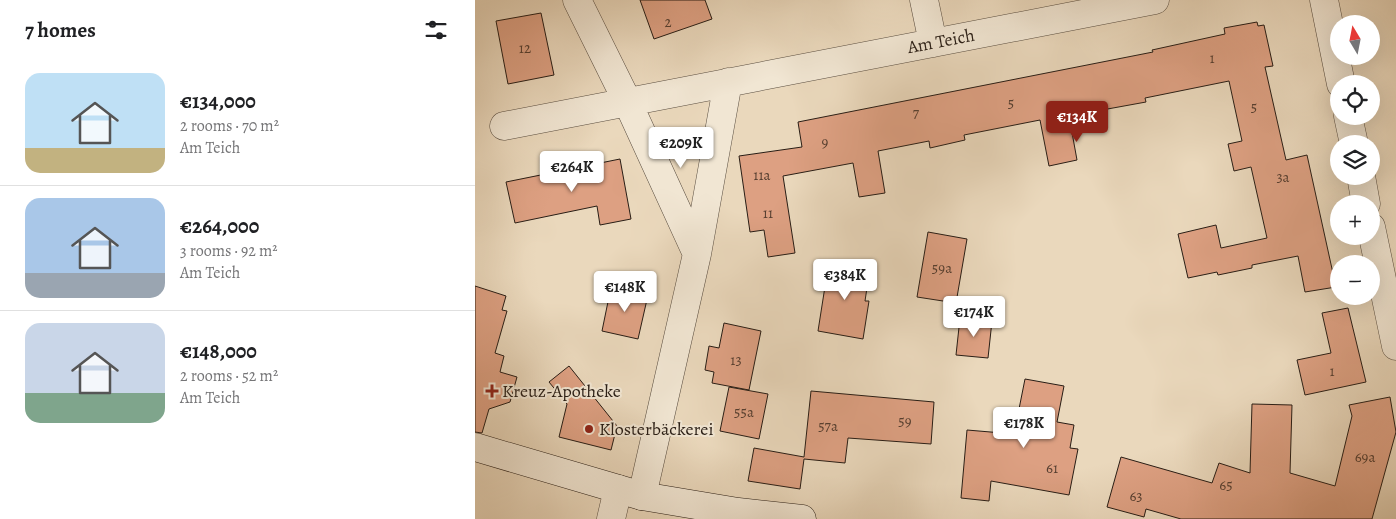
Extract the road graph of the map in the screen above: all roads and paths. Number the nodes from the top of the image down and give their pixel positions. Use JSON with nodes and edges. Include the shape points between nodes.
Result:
{"nodes":[{"id":1,"x":577,"y":0,"type":"edge"},
{"id":2,"x":924,"y":0,"type":"edge"},
{"id":3,"x":1155,"y":0,"type":"edge"},
{"id":4,"x":1324,"y":0,"type":"edge"},
{"id":5,"x":933,"y":43,"type":"junction"},
{"id":6,"x":1339,"y":75,"type":"edge"},
{"id":7,"x":728,"y":82,"type":"junction"},
{"id":8,"x":627,"y":101,"type":"junction"},
{"id":9,"x":504,"y":126,"type":"dead end"},
{"id":10,"x":1375,"y":245,"type":"edge"},
{"id":11,"x":697,"y":254,"type":"junction"},
{"id":12,"x":1396,"y":346,"type":"edge"},
{"id":13,"x":475,"y":447,"type":"edge"},
{"id":14,"x":630,"y":492,"type":"junction"},
{"id":15,"x":611,"y":519,"type":"edge"},
{"id":16,"x":801,"y":519,"type":"edge"}],
"edges":[{"from":1,"to":8,"type":"street"},
{"from":2,"to":5,"type":"street"},
{"from":3,"to":5,"type":"street","name":"Am Teich"},
{"from":4,"to":6,"type":"street"},
{"from":5,"to":7,"type":"street","name":"Am Teich"},
{"from":7,"to":8,"type":"street","name":"Am Teich"},
{"from":7,"to":11,"type":"street"},
{"from":8,"to":9,"type":"street","name":"Am Teich"},
{"from":8,"to":11,"type":"street"},
{"from":10,"to":12,"type":"street"},
{"from":11,"to":14,"type":"street"},
{"from":13,"to":14,"type":"street"},
{"from":14,"to":15,"type":"street"},
{"from":14,"to":16,"type":"street","via":[[738,512]]}]}
